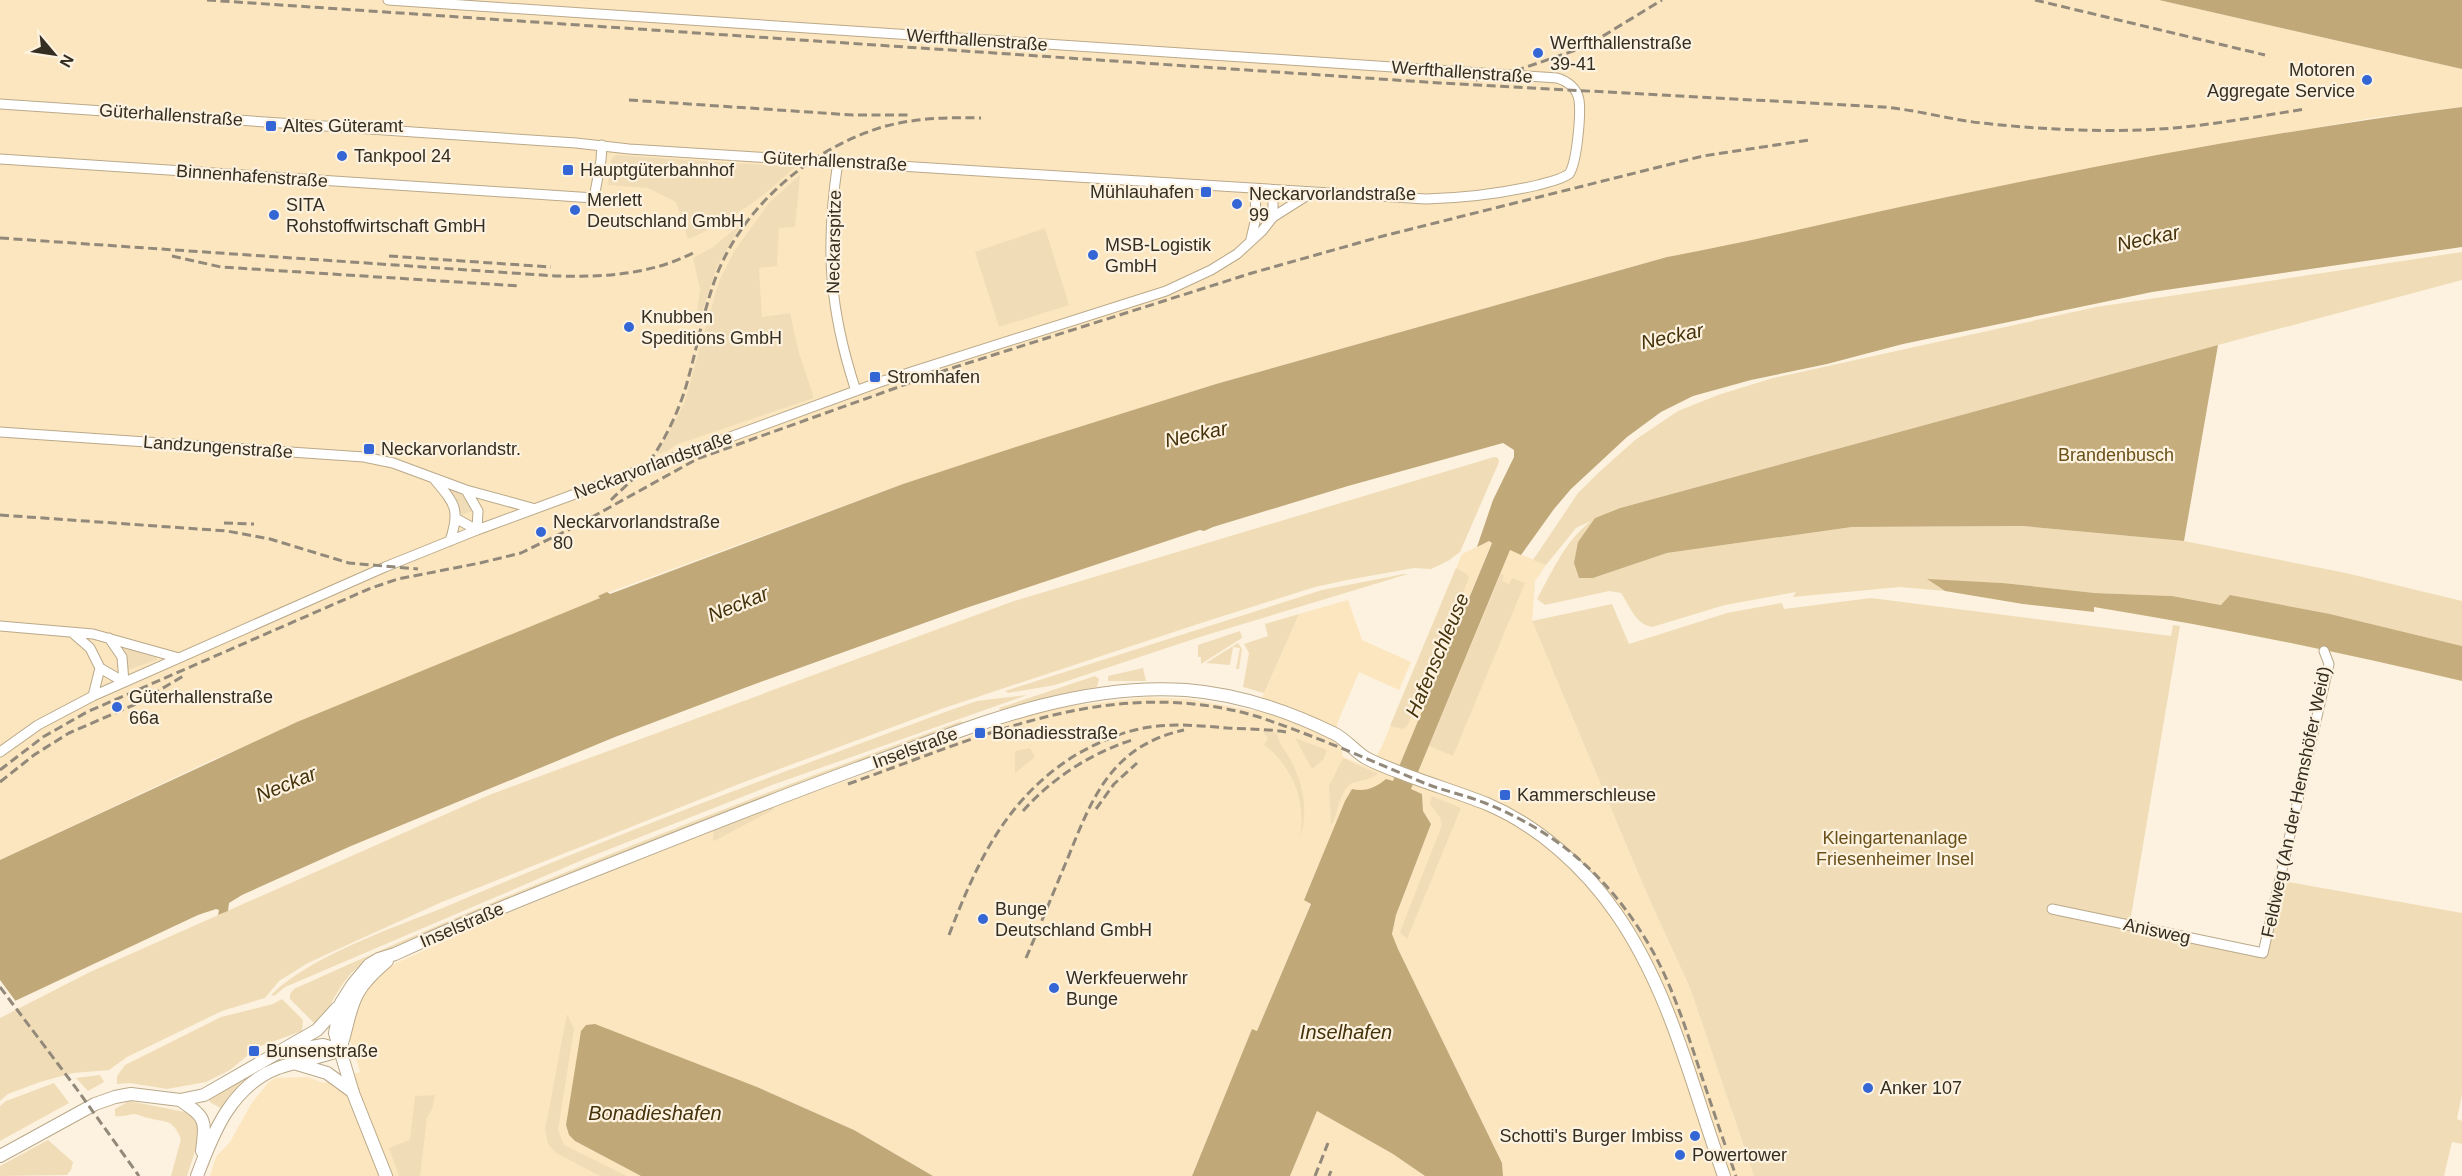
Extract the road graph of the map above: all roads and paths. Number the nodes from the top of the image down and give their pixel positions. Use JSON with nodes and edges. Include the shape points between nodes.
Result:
{"nodes":[{"id":1,"x":388,"y":0,"type":"edge"},
{"id":2,"x":1566,"y":82,"type":"joint"},
{"id":3,"x":0,"y":104,"type":"edge"},
{"id":4,"x":602,"y":145,"type":"junction"},
{"id":5,"x":0,"y":159,"type":"edge"},
{"id":6,"x":838,"y":161,"type":"junction"},
{"id":7,"x":1256,"y":189,"type":"junction"},
{"id":8,"x":1269,"y":190,"type":"junction"},
{"id":9,"x":1311,"y":193,"type":"junction"},
{"id":10,"x":1273,"y":217,"type":"junction"},
{"id":11,"x":1251,"y":239,"type":"junction"},
{"id":12,"x":856,"y":391,"type":"junction"},
{"id":13,"x":0,"y":432,"type":"edge"},
{"id":14,"x":433,"y":478,"type":"junction"},
{"id":15,"x":466,"y":490,"type":"junction"},
{"id":16,"x":532,"y":508,"type":"junction"},
{"id":17,"x":457,"y":519,"type":"junction"},
{"id":18,"x":477,"y":530,"type":"junction"},
{"id":19,"x":450,"y":541,"type":"junction"},
{"id":20,"x":0,"y":626,"type":"edge"},
{"id":21,"x":74,"y":634,"type":"junction"},
{"id":22,"x":109,"y":638,"type":"junction"},
{"id":23,"x":2324,"y":651,"type":"dead end"},
{"id":24,"x":179,"y":658,"type":"junction"},
{"id":25,"x":100,"y":668,"type":"junction"},
{"id":26,"x":124,"y":682,"type":"junction"},
{"id":27,"x":93,"y":696,"type":"junction"},
{"id":28,"x":0,"y":752,"type":"edge"},
{"id":29,"x":2052,"y":909,"type":"dead end"},
{"id":30,"x":395,"y":954,"type":"junction"},
{"id":31,"x":2263,"y":954,"type":"joint"},
{"id":32,"x":341,"y":1003,"type":"junction"},
{"id":33,"x":340,"y":1050,"type":"junction"},
{"id":34,"x":282,"y":1052,"type":"junction"},
{"id":35,"x":296,"y":1064,"type":"junction"},
{"id":36,"x":353,"y":1093,"type":"junction"},
{"id":37,"x":180,"y":1100,"type":"junction"},
{"id":38,"x":0,"y":1156,"type":"edge"},
{"id":39,"x":199,"y":1171,"type":"edge"},
{"id":40,"x":386,"y":1176,"type":"edge"},
{"id":41,"x":1724,"y":1176,"type":"edge"}],
"edges":[{"from":1,"to":2,"type":"street","name":"Werfthallenstraße","via":[[1557,78]]},
{"from":2,"to":9,"type":"street","name":"Güterhallenstraße","via":[[1579,99],[1576,157],[1573,169],[1564,177],[1468,197],[1426,199]]},
{"from":3,"to":4,"type":"street","name":"Güterhallenstraße"},
{"from":4,"to":5,"type":"street","name":"Binnenhafenstraße","via":[[594,198]]},
{"from":4,"to":6,"type":"street","name":"Güterhallenstraße"},
{"from":6,"to":7,"type":"street","name":"Güterhallenstraße"},
{"from":6,"to":12,"type":"street","name":"Neckarspitze","via":[[831,276],[837,327]]},
{"from":7,"to":8,"type":"street","name":"Güterhallenstraße"},
{"from":7,"to":11,"type":"street"},
{"from":8,"to":9,"type":"street","name":"Güterhallenstraße"},
{"from":8,"to":10,"type":"street"},
{"from":9,"to":10,"type":"street","name":"Neckarvorlandstraße"},
{"from":10,"to":11,"type":"street","name":"Neckarvorlandstraße"},
{"from":11,"to":12,"type":"street","name":"Neckarvorlandstraße","via":[[1237,254],[1212,270],[1166,291]]},
{"from":12,"to":16,"type":"street","name":"Neckarvorlandstraße"},
{"from":13,"to":14,"type":"street","name":"Landzungenstraße","via":[[364,457]]},
{"from":14,"to":15,"type":"street","name":"Landzungenstraße"},
{"from":14,"to":17,"type":"street","via":[[450,497]]},
{"from":15,"to":16,"type":"street","name":"Landzungenstraße"},
{"from":15,"to":18,"type":"street","via":[[478,511]]},
{"from":16,"to":18,"type":"street","name":"Neckarvorlandstraße"},
{"from":17,"to":18,"type":"street"},
{"from":17,"to":19,"type":"street"},
{"from":18,"to":19,"type":"street","name":"Neckarvorlandstraße"},
{"from":19,"to":24,"type":"street","name":"Neckarvorlandstraße"},
{"from":20,"to":21,"type":"street"},
{"from":21,"to":22,"type":"street"},
{"from":21,"to":25,"type":"street","via":[[90,648]]},
{"from":22,"to":24,"type":"street"},
{"from":22,"to":26,"type":"street","via":[[122,657]]},
{"from":23,"to":31,"type":"street","name":"Feldweg (An der Hemshöfer Weid)","via":[[2328,664]]},
{"from":24,"to":26,"type":"street","name":"Neckarvorlandstraße"},
{"from":25,"to":26,"type":"street"},
{"from":25,"to":27,"type":"street"},
{"from":26,"to":27,"type":"street","name":"Neckarvorlandstraße"},
{"from":27,"to":28,"type":"street","name":"Neckarvorlandstraße","via":[[38,725]]},
{"from":29,"to":31,"type":"street","name":"Anisweg"},
{"from":30,"to":32,"type":"street","name":"Inselstraße","via":[[369,965]]},
{"from":30,"to":33,"type":"street","name":"Inselstraße","via":[[368,978],[355,997]]},
{"from":30,"to":41,"type":"street","name":"Inselstraße","via":[[782,796],[997,719],[1106,691],[1212,693],[1271,708],[1334,734],[1379,764],[1484,803],[1533,830],[1572,862],[1614,910],[1653,976]]},
{"from":32,"to":33,"type":"street","name":"Inselstraße","via":[[335,1033]]},
{"from":32,"to":34,"type":"street","via":[[317,1030]]},
{"from":33,"to":34,"type":"street","via":[[323,1045]]},
{"from":33,"to":35,"type":"street"},
{"from":33,"to":36,"type":"street"},
{"from":34,"to":37,"type":"street","via":[[214,1090]]},
{"from":35,"to":36,"type":"street","via":[[322,1071]]},
{"from":35,"to":39,"type":"street","via":[[267,1074],[239,1094],[218,1125]]},
{"from":36,"to":40,"type":"street"},
{"from":37,"to":38,"type":"street","via":[[131,1094],[115,1097]]},
{"from":37,"to":39,"type":"street","via":[[204,1120]]}]}
